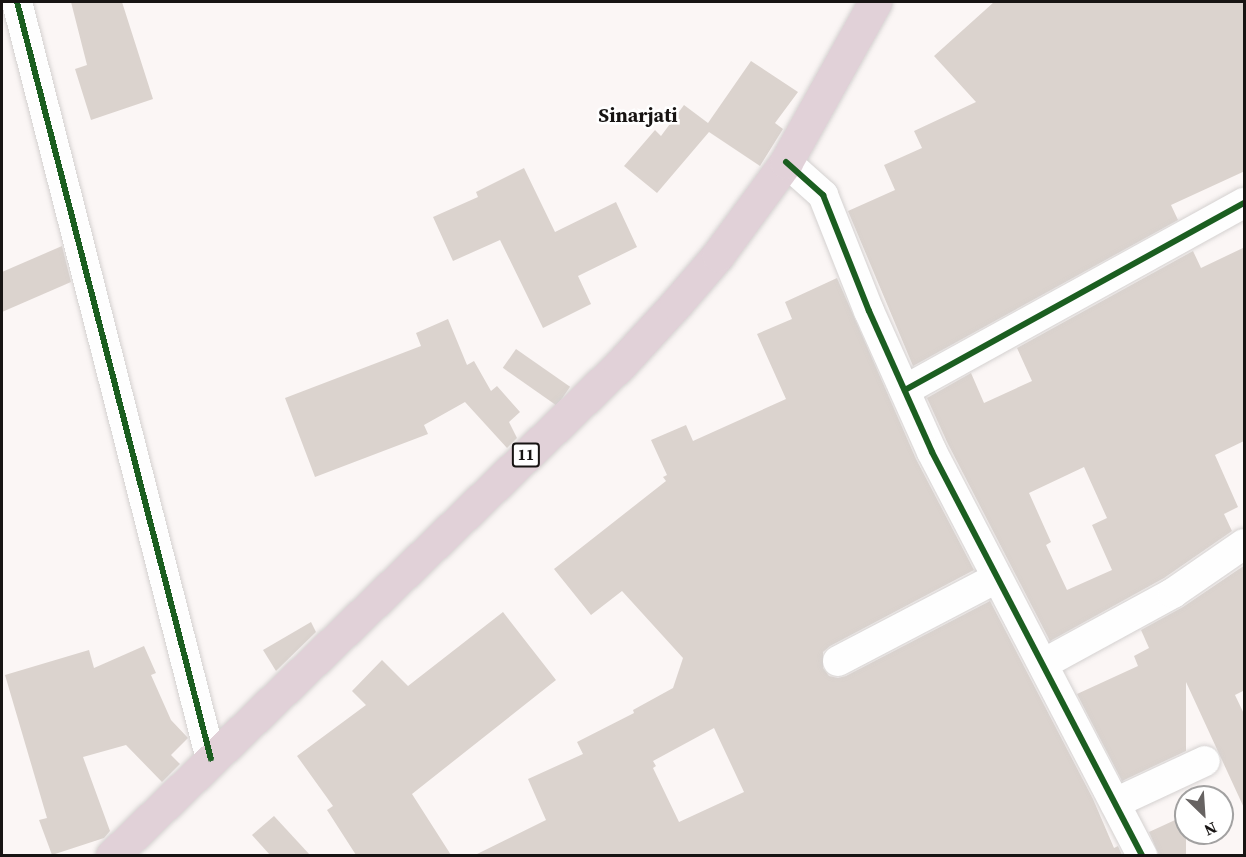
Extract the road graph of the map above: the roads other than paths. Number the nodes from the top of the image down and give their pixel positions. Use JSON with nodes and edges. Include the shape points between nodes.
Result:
{"nodes":[{"id":1,"x":17,"y":2,"type":"edge"},
{"id":2,"x":875,"y":2,"type":"edge"},
{"id":3,"x":786,"y":162,"type":"junction"},
{"id":4,"x":1245,"y":203,"type":"edge"},
{"id":5,"x":905,"y":390,"type":"junction"},
{"id":6,"x":1245,"y":544,"type":"edge"},
{"id":7,"x":997,"y":578,"type":"junction"},
{"id":8,"x":838,"y":661,"type":"dead end"},
{"id":9,"x":1043,"y":664,"type":"junction"},
{"id":10,"x":211,"y":759,"type":"junction"},
{"id":11,"x":1205,"y":761,"type":"dead end"},
{"id":12,"x":1115,"y":803,"type":"junction"},
{"id":13,"x":112,"y":855,"type":"edge"},
{"id":14,"x":1142,"y":855,"type":"edge"}],
"edges":[{"from":1,"to":10,"type":"street"},
{"from":2,"to":3,"type":"highway","number":"11"},
{"from":3,"to":5,"type":"street","via":[[823,195]]},
{"from":3,"to":10,"type":"highway","number":"11","via":[[718,255],[620,365]]},
{"from":4,"to":5,"type":"street"},
{"from":5,"to":7,"type":"street","via":[[932,452]]},
{"from":6,"to":9,"type":"street","via":[[1173,593]]},
{"from":7,"to":8,"type":"street"},
{"from":7,"to":9,"type":"street"},
{"from":9,"to":12,"type":"street"},
{"from":10,"to":13,"type":"highway","number":"11"},
{"from":11,"to":12,"type":"street"},
{"from":12,"to":14,"type":"street"}]}
